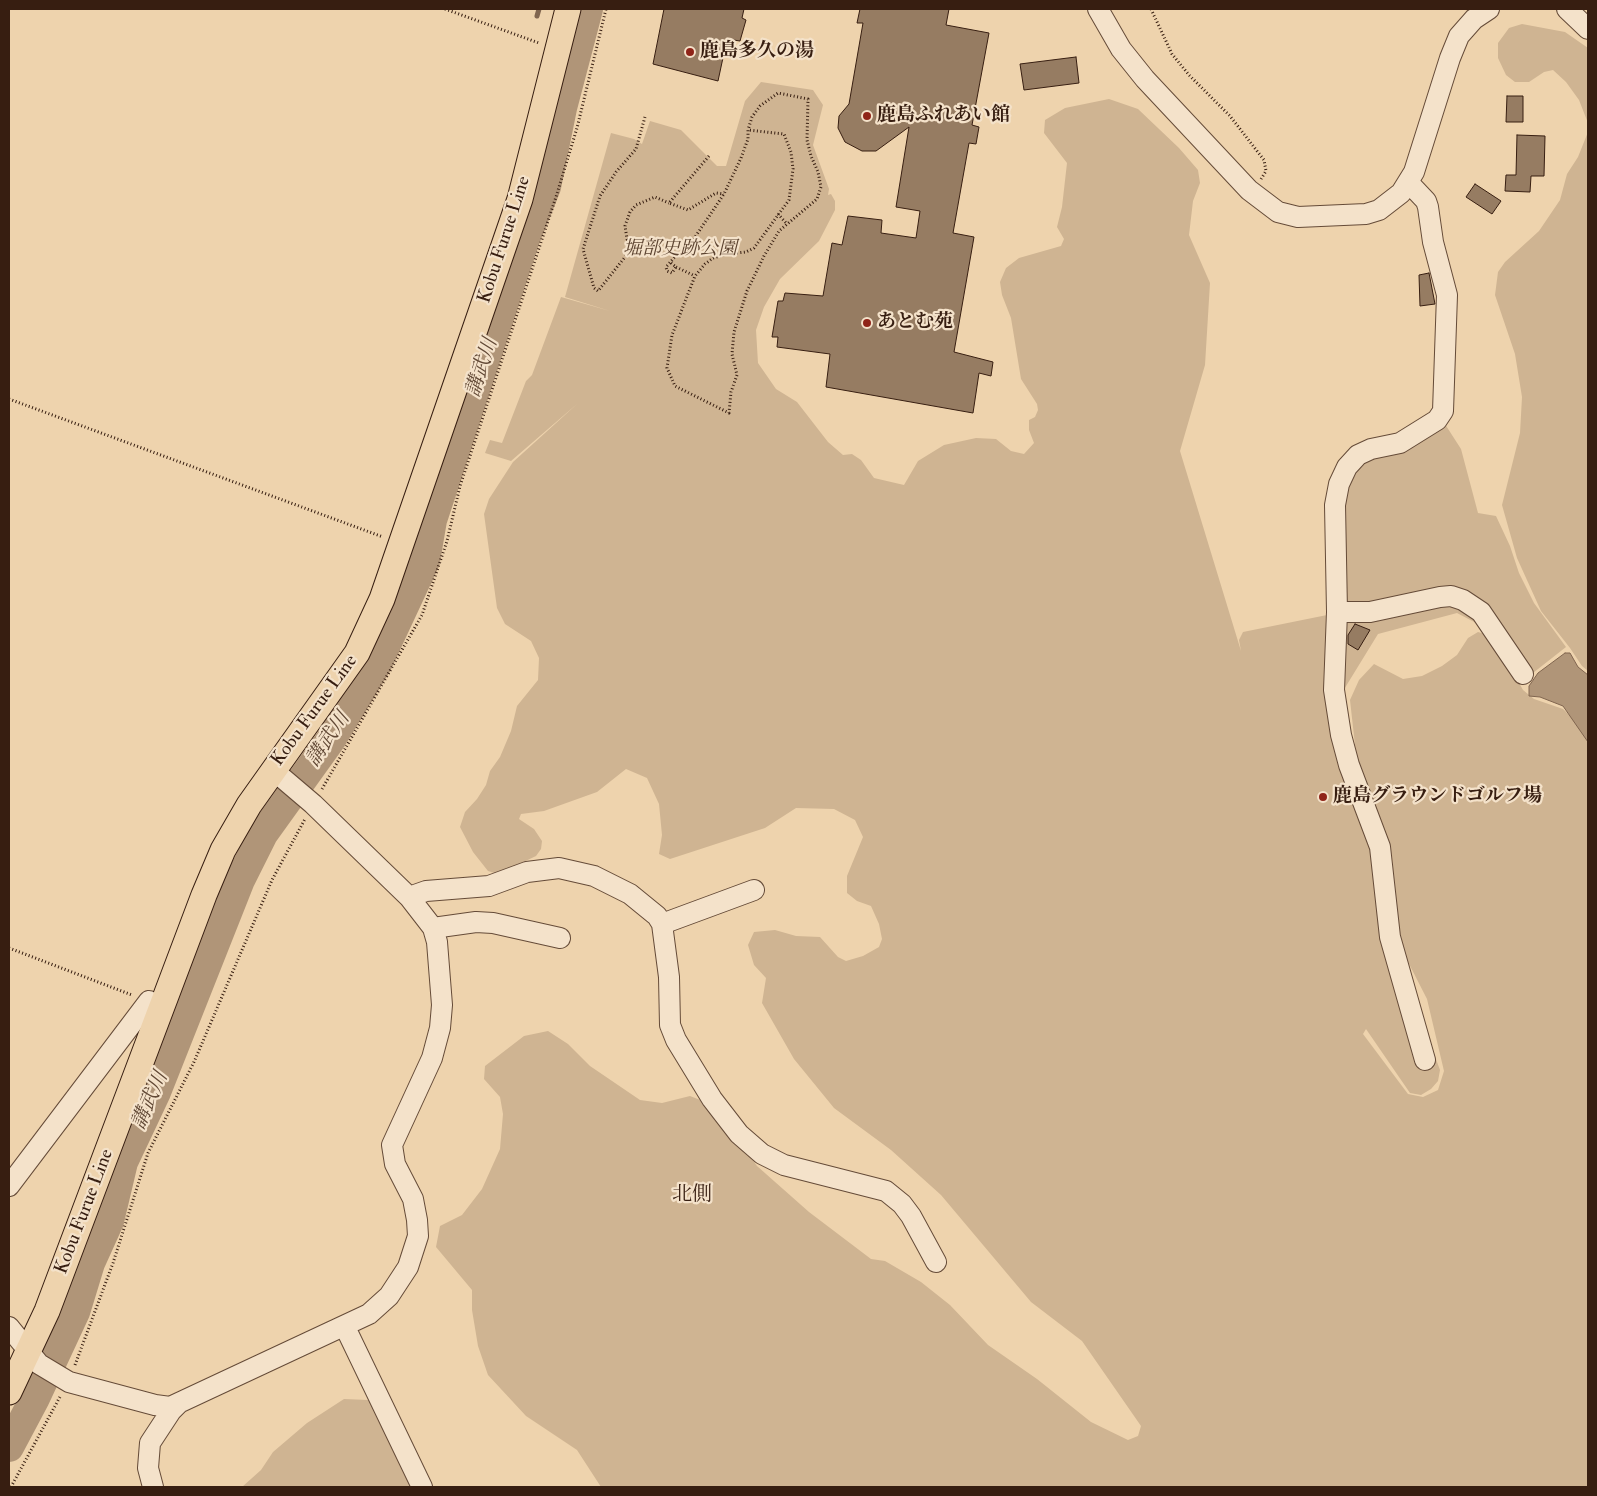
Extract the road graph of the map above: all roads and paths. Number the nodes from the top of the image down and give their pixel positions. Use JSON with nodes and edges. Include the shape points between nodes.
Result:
{"nodes":[{"id":1,"x":445,"y":9,"type":"edge"},
{"id":2,"x":568,"y":9,"type":"edge"},
{"id":3,"x":606,"y":9,"type":"edge"},
{"id":4,"x":1098,"y":9,"type":"edge"},
{"id":5,"x":1152,"y":9,"type":"edge"},
{"id":6,"x":1489,"y":9,"type":"edge"},
{"id":7,"x":1567,"y":9,"type":"edge"},
{"id":8,"x":1588,"y":29,"type":"edge"},
{"id":9,"x":558,"y":50,"type":"junction"},
{"id":10,"x":645,"y":118,"type":"dead end"},
{"id":11,"x":748,"y":130,"type":"junction"},
{"id":12,"x":708,"y":156,"type":"dead end"},
{"id":13,"x":1409,"y":183,"type":"junction"},
{"id":14,"x":1249,"y":190,"type":"junction"},
{"id":15,"x":724,"y":194,"type":"junction"},
{"id":16,"x":669,"y":203,"type":"junction"},
{"id":17,"x":778,"y":214,"type":"junction"},
{"id":18,"x":787,"y":224,"type":"junction"},
{"id":19,"x":671,"y":262,"type":"junction"},
{"id":20,"x":676,"y":267,"type":"junction"},
{"id":21,"x":695,"y":276,"type":"junction"},
{"id":22,"x":9,"y":399,"type":"edge"},
{"id":23,"x":402,"y":544,"type":"junction"},
{"id":24,"x":1337,"y":612,"type":"junction"},
{"id":25,"x":1523,"y":674,"type":"dead end"},
{"id":26,"x":278,"y":774,"type":"junction"},
{"id":27,"x":310,"y":801,"type":"junction"},
{"id":28,"x":754,"y":890,"type":"dead end"},
{"id":29,"x":409,"y":898,"type":"junction"},
{"id":30,"x":662,"y":924,"type":"junction"},
{"id":31,"x":433,"y":928,"type":"junction"},
{"id":32,"x":560,"y":938,"type":"dead end"},
{"id":33,"x":9,"y":948,"type":"edge"},
{"id":34,"x":149,"y":1001,"type":"joint"},
{"id":35,"x":1425,"y":1060,"type":"dead end"},
{"id":36,"x":9,"y":1186,"type":"edge"},
{"id":37,"x":936,"y":1262,"type":"dead end"},
{"id":38,"x":9,"y":1327,"type":"edge"},
{"id":39,"x":345,"y":1327,"type":"junction"},
{"id":40,"x":34,"y":1358,"type":"junction"},
{"id":41,"x":68,"y":1381,"type":"junction"},
{"id":42,"x":9,"y":1392,"type":"edge"},
{"id":43,"x":179,"y":1403,"type":"junction"},
{"id":44,"x":12,"y":1487,"type":"edge"},
{"id":45,"x":153,"y":1487,"type":"edge"},
{"id":46,"x":422,"y":1487,"type":"edge"}],
"edges":[{"from":1,"to":9,"type":"path"},
{"from":2,"to":9,"type":"main road","name":"Kobu Furue Line"},
{"from":3,"to":27,"type":"path","via":[[577,128],[460,486],[447,541],[422,615]]},
{"from":4,"to":14,"type":"street","via":[[1121,49],[1145,79]]},
{"from":5,"to":14,"type":"path","via":[[1172,54],[1230,116],[1264,160],[1266,171]]},
{"from":6,"to":13,"type":"street","via":[[1474,19],[1459,36]]},
{"from":7,"to":8,"type":"street"},
{"from":9,"to":23,"type":"main road","name":"Kobu Furue Line","via":[[520,199]]},
{"from":10,"to":16,"type":"path","via":[[636,150],[600,196],[583,249],[594,288],[598,291],[632,247],[625,226],[636,205],[655,197]]},
{"from":11,"to":15,"type":"path","via":[[741,158]]},
{"from":11,"to":17,"type":"path","via":[[784,134],[791,152],[793,169],[789,200]]},
{"from":11,"to":18,"type":"path","via":[[752,117],[778,93],[808,99],[807,140],[821,187],[817,199]]},
{"from":12,"to":16,"type":"path"},
{"from":13,"to":14,"type":"street","via":[[1379,210],[1344,216],[1298,217],[1278,212]]},
{"from":13,"to":24,"type":"street","via":[[1426,201],[1433,242],[1448,294],[1443,411],[1437,420],[1400,443],[1358,455],[1343,474],[1335,505]]},
{"from":15,"to":16,"type":"path","via":[[716,194],[688,210]]},
{"from":15,"to":19,"type":"path","via":[[685,252]]},
{"from":17,"to":18,"type":"path"},
{"from":17,"to":21,"type":"path","via":[[754,248],[713,258]]},
{"from":18,"to":21,"type":"path","via":[[764,256],[747,292],[734,332],[732,354],[737,375],[729,413],[676,386],[667,368],[672,335]]},
{"from":19,"to":20,"type":"path"},
{"from":19,"to":20,"type":"path","via":[[666,267],[668,272],[674,272]]},
{"from":20,"to":21,"type":"path"},
{"from":22,"to":23,"type":"path"},
{"from":23,"to":26,"type":"main road","name":"Kobu Furue Line","via":[[382,599],[357,653]]},
{"from":24,"to":25,"type":"street","via":[[1370,612],[1440,597],[1463,600],[1481,612]]},
{"from":24,"to":35,"type":"street","via":[[1334,690],[1341,735],[1380,847],[1390,937]]},
{"from":26,"to":27,"type":"street"},
{"from":26,"to":40,"type":"main road","name":"Kobu Furue Line","via":[[249,805],[223,850],[204,895]]},
{"from":27,"to":29,"type":"street"},
{"from":27,"to":41,"type":"path","via":[[272,880],[194,1062],[148,1153],[113,1263]]},
{"from":28,"to":30,"type":"street"},
{"from":29,"to":30,"type":"street","via":[[426,891],[489,886],[527,872],[559,868],[610,882],[648,908]]},
{"from":29,"to":31,"type":"street"},
{"from":30,"to":37,"type":"street","via":[[670,1025],[712,1099],[739,1134],[762,1154],[784,1165],[886,1191],[911,1216]]},
{"from":31,"to":32,"type":"street","via":[[494,923]]},
{"from":31,"to":39,"type":"street","via":[[440,958],[440,1028],[432,1058],[392,1145],[395,1164],[413,1200],[418,1220],[415,1251],[384,1301]]},
{"from":33,"to":34,"type":"path"},
{"from":34,"to":36,"type":"street"},
{"from":38,"to":40,"type":"street"},
{"from":39,"to":43,"type":"street"},
{"from":39,"to":46,"type":"street"},
{"from":40,"to":41,"type":"street"},
{"from":40,"to":42,"type":"main road","name":"Kobu Furue Line"},
{"from":41,"to":43,"type":"street","via":[[163,1407]]},
{"from":41,"to":44,"type":"path"},
{"from":43,"to":45,"type":"street","via":[[150,1443],[148,1468]]}]}
